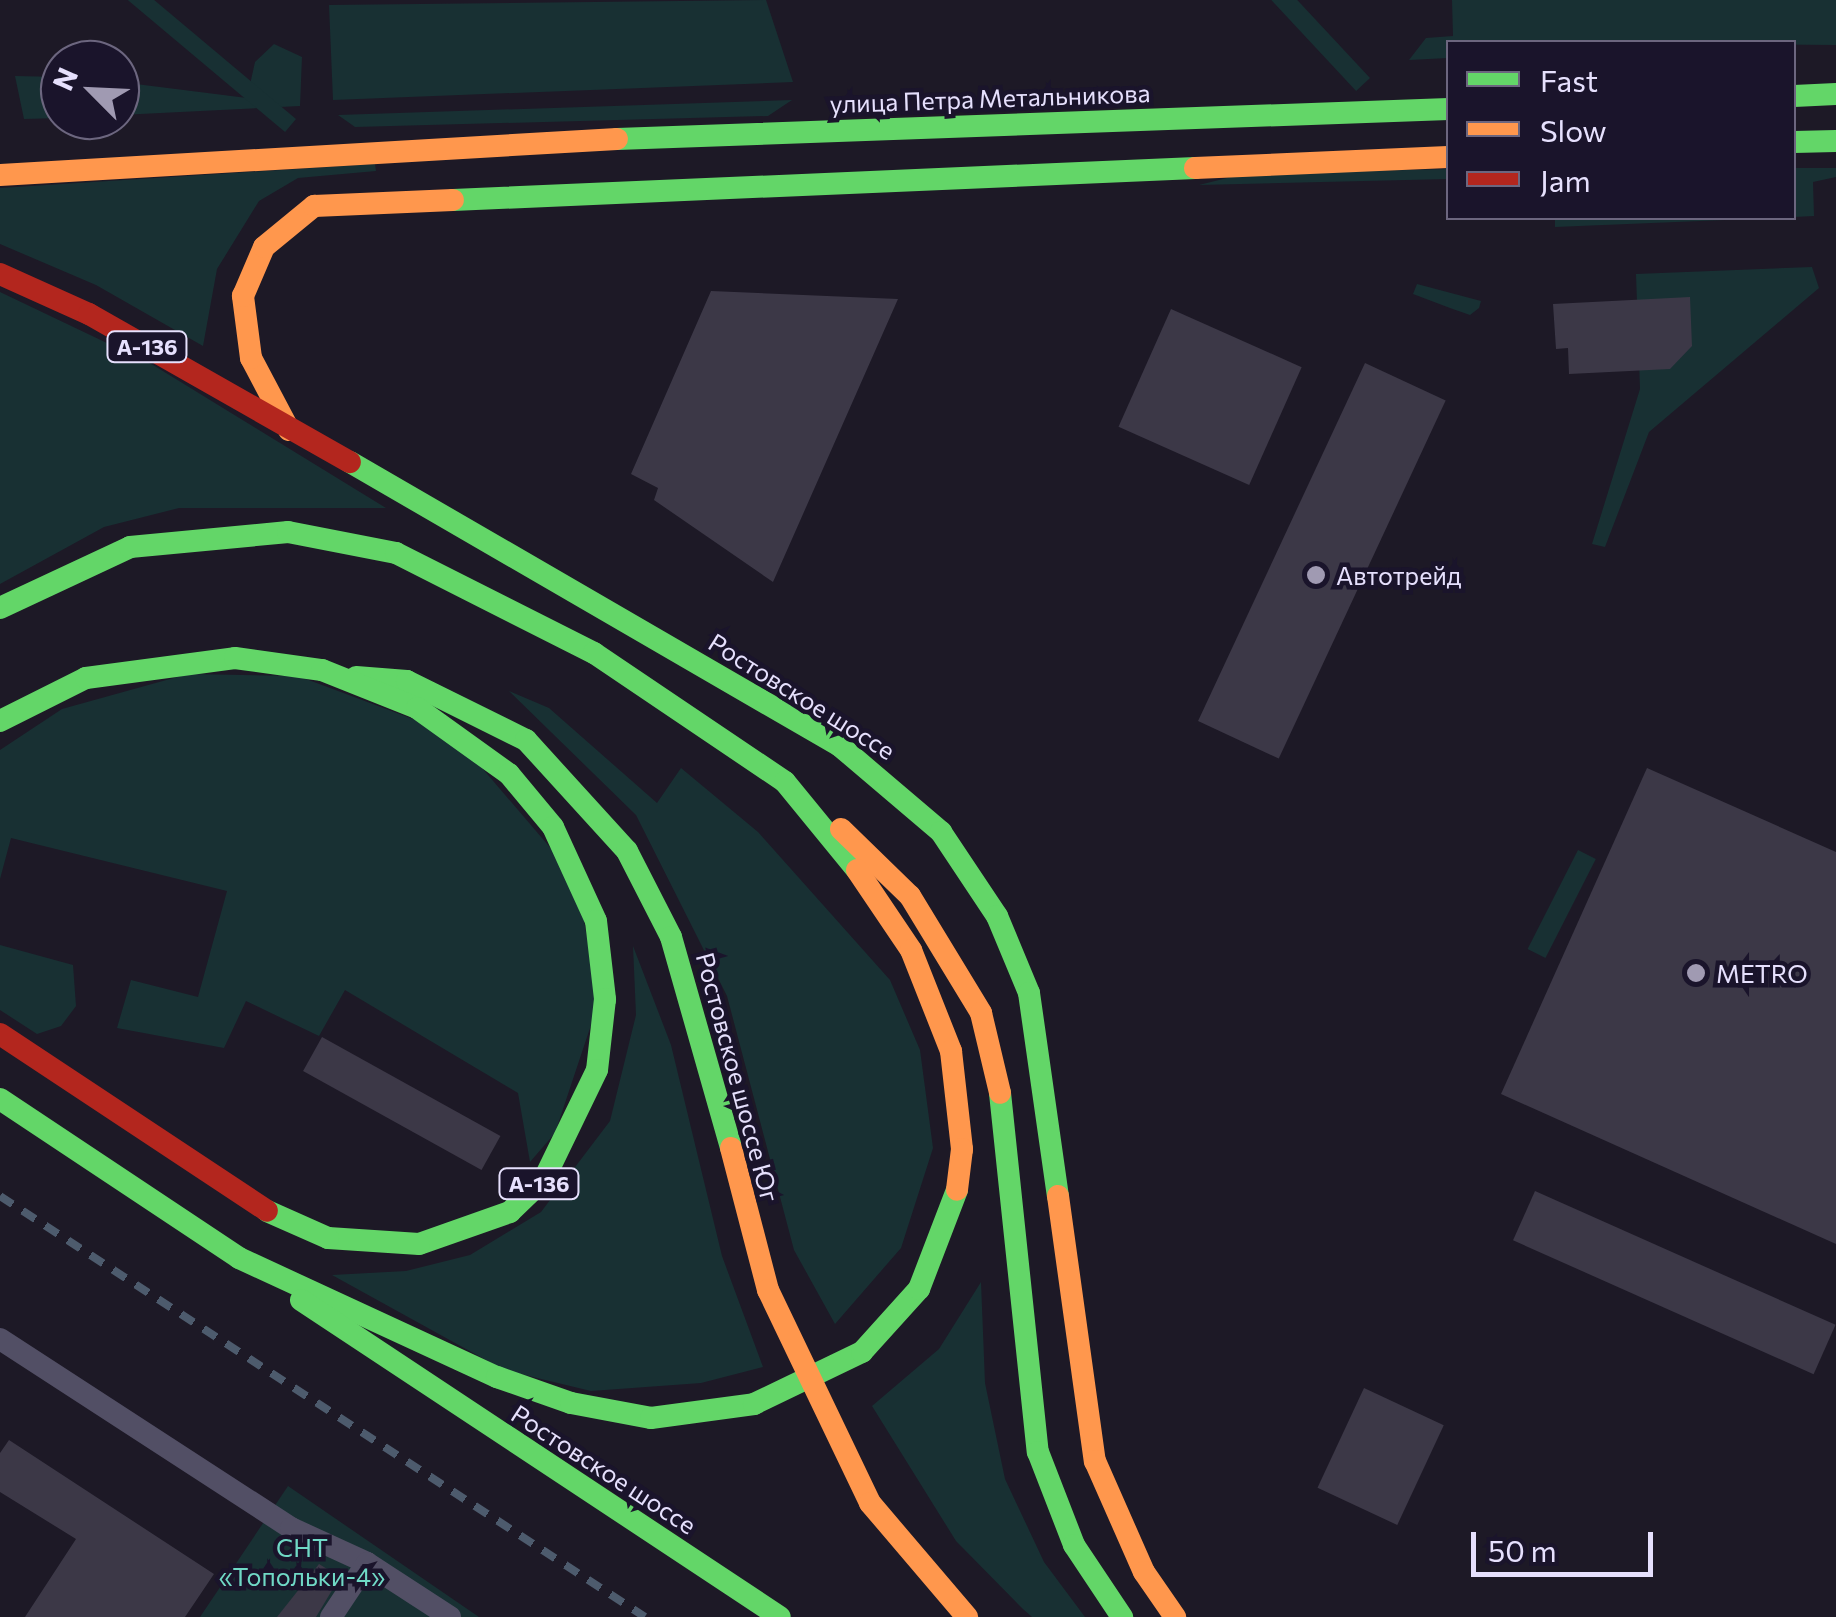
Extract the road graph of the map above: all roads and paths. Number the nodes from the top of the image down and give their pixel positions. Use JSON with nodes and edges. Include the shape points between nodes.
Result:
{"nodes":[{"id":1,"x":1836,"y":94,"type":"edge"},
{"id":2,"x":1796,"y":96,"type":"edge"},
{"id":3,"x":1446,"y":109,"type":"edge"},
{"id":4,"x":1836,"y":141,"type":"edge"},
{"id":5,"x":533,"y":142,"type":"junction"},
{"id":6,"x":1796,"y":142,"type":"edge"},
{"id":7,"x":1446,"y":157,"type":"edge"},
{"id":8,"x":0,"y":175,"type":"edge"},
{"id":9,"x":548,"y":191,"type":"junction"},
{"id":10,"x":0,"y":274,"type":"edge"},
{"id":11,"x":288,"y":430,"type":"junction"},
{"id":12,"x":0,"y":608,"type":"edge"},
{"id":13,"x":340,"y":675,"type":"junction"},
{"id":14,"x":0,"y":721,"type":"edge"},
{"id":15,"x":784,"y":782,"type":"junction"},
{"id":16,"x":0,"y":1034,"type":"edge"},
{"id":17,"x":0,"y":1099,"type":"edge"},
{"id":18,"x":239,"y":1258,"type":"junction"},
{"id":19,"x":0,"y":1339,"type":"edge"},
{"id":20,"x":367,"y":1563,"type":"junction"},
{"id":21,"x":331,"y":1617,"type":"edge"},
{"id":22,"x":450,"y":1617,"type":"edge"},
{"id":23,"x":780,"y":1617,"type":"edge"},
{"id":24,"x":967,"y":1617,"type":"edge"},
{"id":25,"x":1122,"y":1617,"type":"edge"},
{"id":26,"x":1175,"y":1617,"type":"edge"}],
"edges":[{"from":1,"to":2,"type":"main road"},
{"from":3,"to":5,"type":"main road","name":"улица Петра Метальникова"},
{"from":4,"to":6,"type":"main road"},
{"from":5,"to":8,"type":"main road","name":"улица Петра Метальникова"},
{"from":5,"to":9,"type":"main road","via":[[527,176]]},
{"from":7,"to":9,"type":"main road"},
{"from":9,"to":11,"type":"main road","via":[[342,200],[314,206],[278,230],[244,296],[252,358]]},
{"from":10,"to":11,"type":"main road","name":"Ростовское шоссе","number":"А-136","via":[[89,314]]},
{"from":11,"to":26,"type":"main road","name":"Ростовское шоссе","number":"А-136","via":[[840,746],[941,832],[997,916],[1029,993],[1095,1461],[1144,1572]]},
{"from":12,"to":15,"type":"main road","via":[[80,564],[167,538],[236,531],[337,537],[446,574],[594,653]]},
{"from":13,"to":14,"type":"main road","number":"А-136","via":[[235,658],[175,662],[86,678]]},
{"from":13,"to":16,"type":"main road","number":"А-136","via":[[452,728],[509,774],[553,828],[586,892],[603,987],[602,1048],[584,1109],[544,1179],[510,1212],[467,1234],[400,1244],[328,1238],[245,1201]]},
{"from":13,"to":24,"type":"main road","name":"Ростовское шоссе Юг","number":"А-136","via":[[407,681],[526,740],[627,851],[671,937],[695,1011],[768,1290],[859,1484],[910,1558]]},
{"from":15,"to":18,"type":"main road","via":[[880,898],[911,950],[951,1051],[958,1100],[956,1197],[936,1253],[920,1288],[862,1352],[780,1396],[725,1412],[627,1416],[464,1364]]},
{"from":15,"to":25,"type":"main road","via":[[910,896],[981,1013],[1002,1101],[1038,1452],[1074,1545]]},
{"from":17,"to":18,"type":"main road","name":"Ростовское шоссе"},
{"from":18,"to":23,"type":"main road","name":"Ростовское шоссе"},
{"from":19,"to":20,"type":"street","via":[[292,1528]]},
{"from":20,"to":21,"type":"street"},
{"from":20,"to":22,"type":"street"}]}
